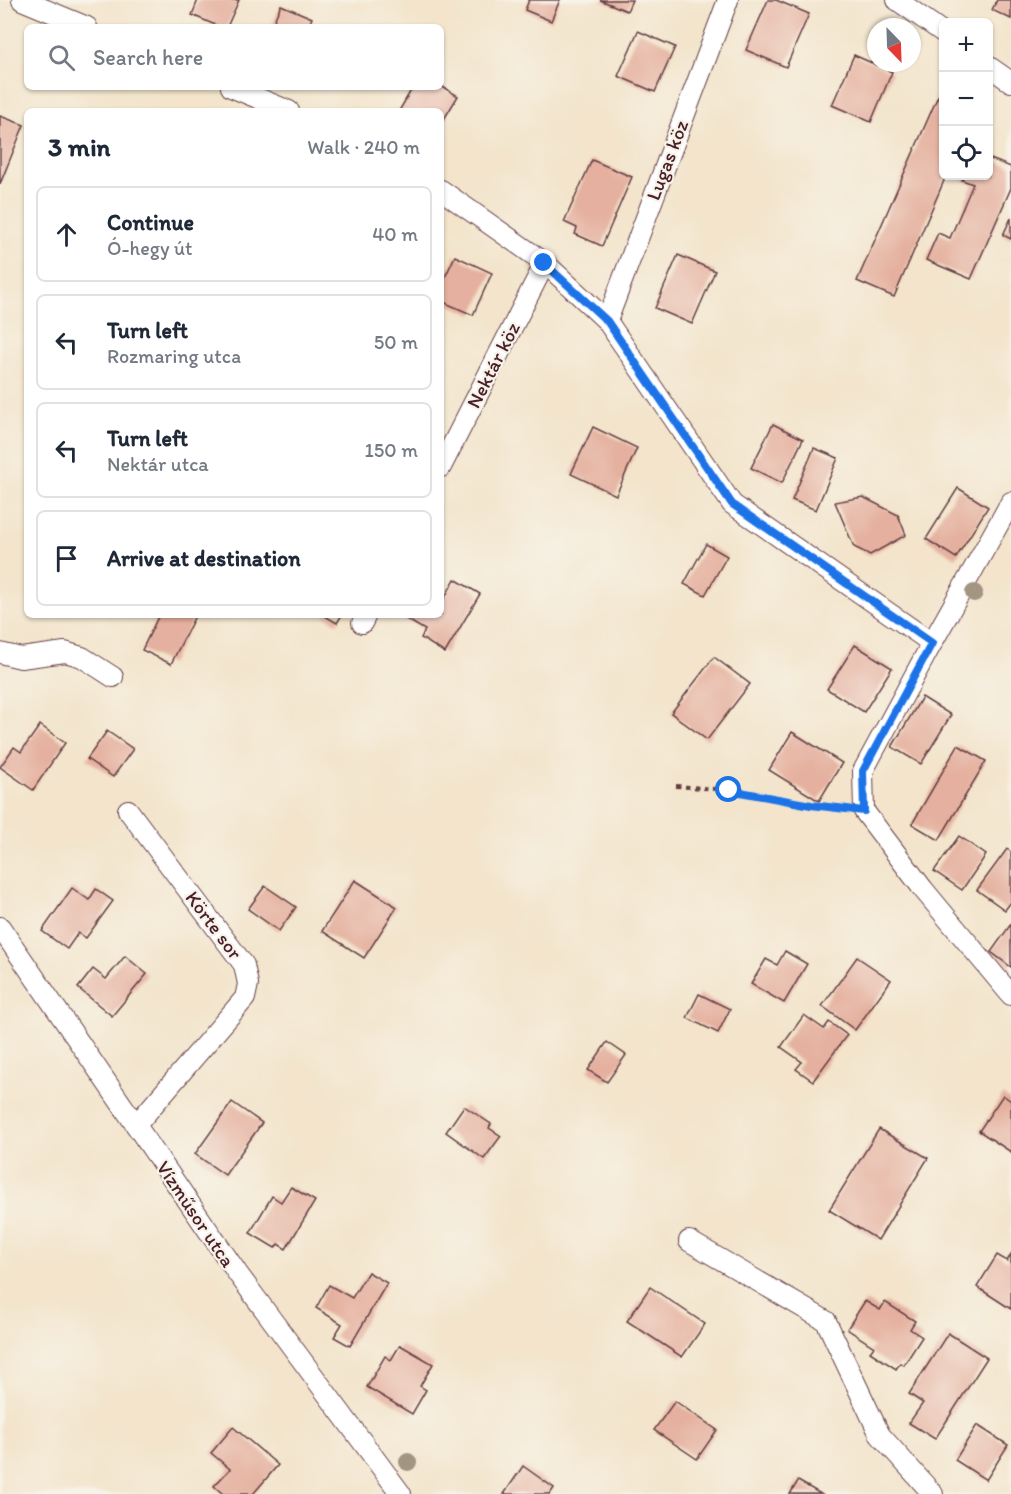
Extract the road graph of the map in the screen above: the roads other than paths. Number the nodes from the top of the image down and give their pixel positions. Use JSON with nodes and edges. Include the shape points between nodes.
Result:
{"nodes":[{"id":1,"x":22,"y":0,"type":"edge"},
{"id":2,"x":728,"y":0,"type":"edge"},
{"id":3,"x":897,"y":0,"type":"edge"},
{"id":4,"x":80,"y":24,"type":"edge"},
{"id":5,"x":939,"y":29,"type":"edge"},
{"id":6,"x":993,"y":69,"type":"edge"},
{"id":7,"x":1011,"y":82,"type":"edge"},
{"id":8,"x":238,"y":90,"type":"edge"},
{"id":9,"x":282,"y":108,"type":"edge"},
{"id":10,"x":444,"y":192,"type":"edge"},
{"id":11,"x":544,"y":263,"type":"junction"},
{"id":12,"x":607,"y":321,"type":"junction"},
{"id":13,"x":444,"y":461,"type":"edge"},
{"id":14,"x":1011,"y":502,"type":"edge"},
{"id":15,"x":932,"y":643,"type":"junction"},
{"id":16,"x":0,"y":653,"type":"edge"},
{"id":17,"x":113,"y":677,"type":"dead end"},
{"id":18,"x":128,"y":810,"type":"dead end"},
{"id":19,"x":0,"y":927,"type":"edge"},
{"id":20,"x":1011,"y":995,"type":"edge"},
{"id":21,"x":136,"y":1125,"type":"junction"},
{"id":22,"x":689,"y":1241,"type":"dead end"},
{"id":23,"x":402,"y":1494,"type":"edge"},
{"id":24,"x":933,"y":1494,"type":"edge"}],
"edges":[{"from":1,"to":4,"type":"street"},
{"from":2,"to":12,"type":"street","name":"Lugas köz"},
{"from":3,"to":5,"type":"street"},
{"from":6,"to":7,"type":"street"},
{"from":8,"to":9,"type":"street"},
{"from":10,"to":11,"type":"street"},
{"from":11,"to":12,"type":"street"},
{"from":11,"to":13,"type":"street","name":"Nektár köz"},
{"from":12,"to":15,"type":"street","via":[[732,504]]},
{"from":14,"to":15,"type":"street"},
{"from":15,"to":20,"type":"street","via":[[863,771],[864,811]]},
{"from":16,"to":17,"type":"street","via":[[21,658],[65,652],[82,657]]},
{"from":18,"to":21,"type":"street","name":"Körte sor","via":[[244,965],[248,984],[245,998]]},
{"from":19,"to":21,"type":"street","name":"Vízműsor utca"},
{"from":21,"to":23,"type":"street","name":"Vízműsor utca","via":[[238,1274]]},
{"from":22,"to":24,"type":"street","via":[[826,1321],[880,1435]]}]}
